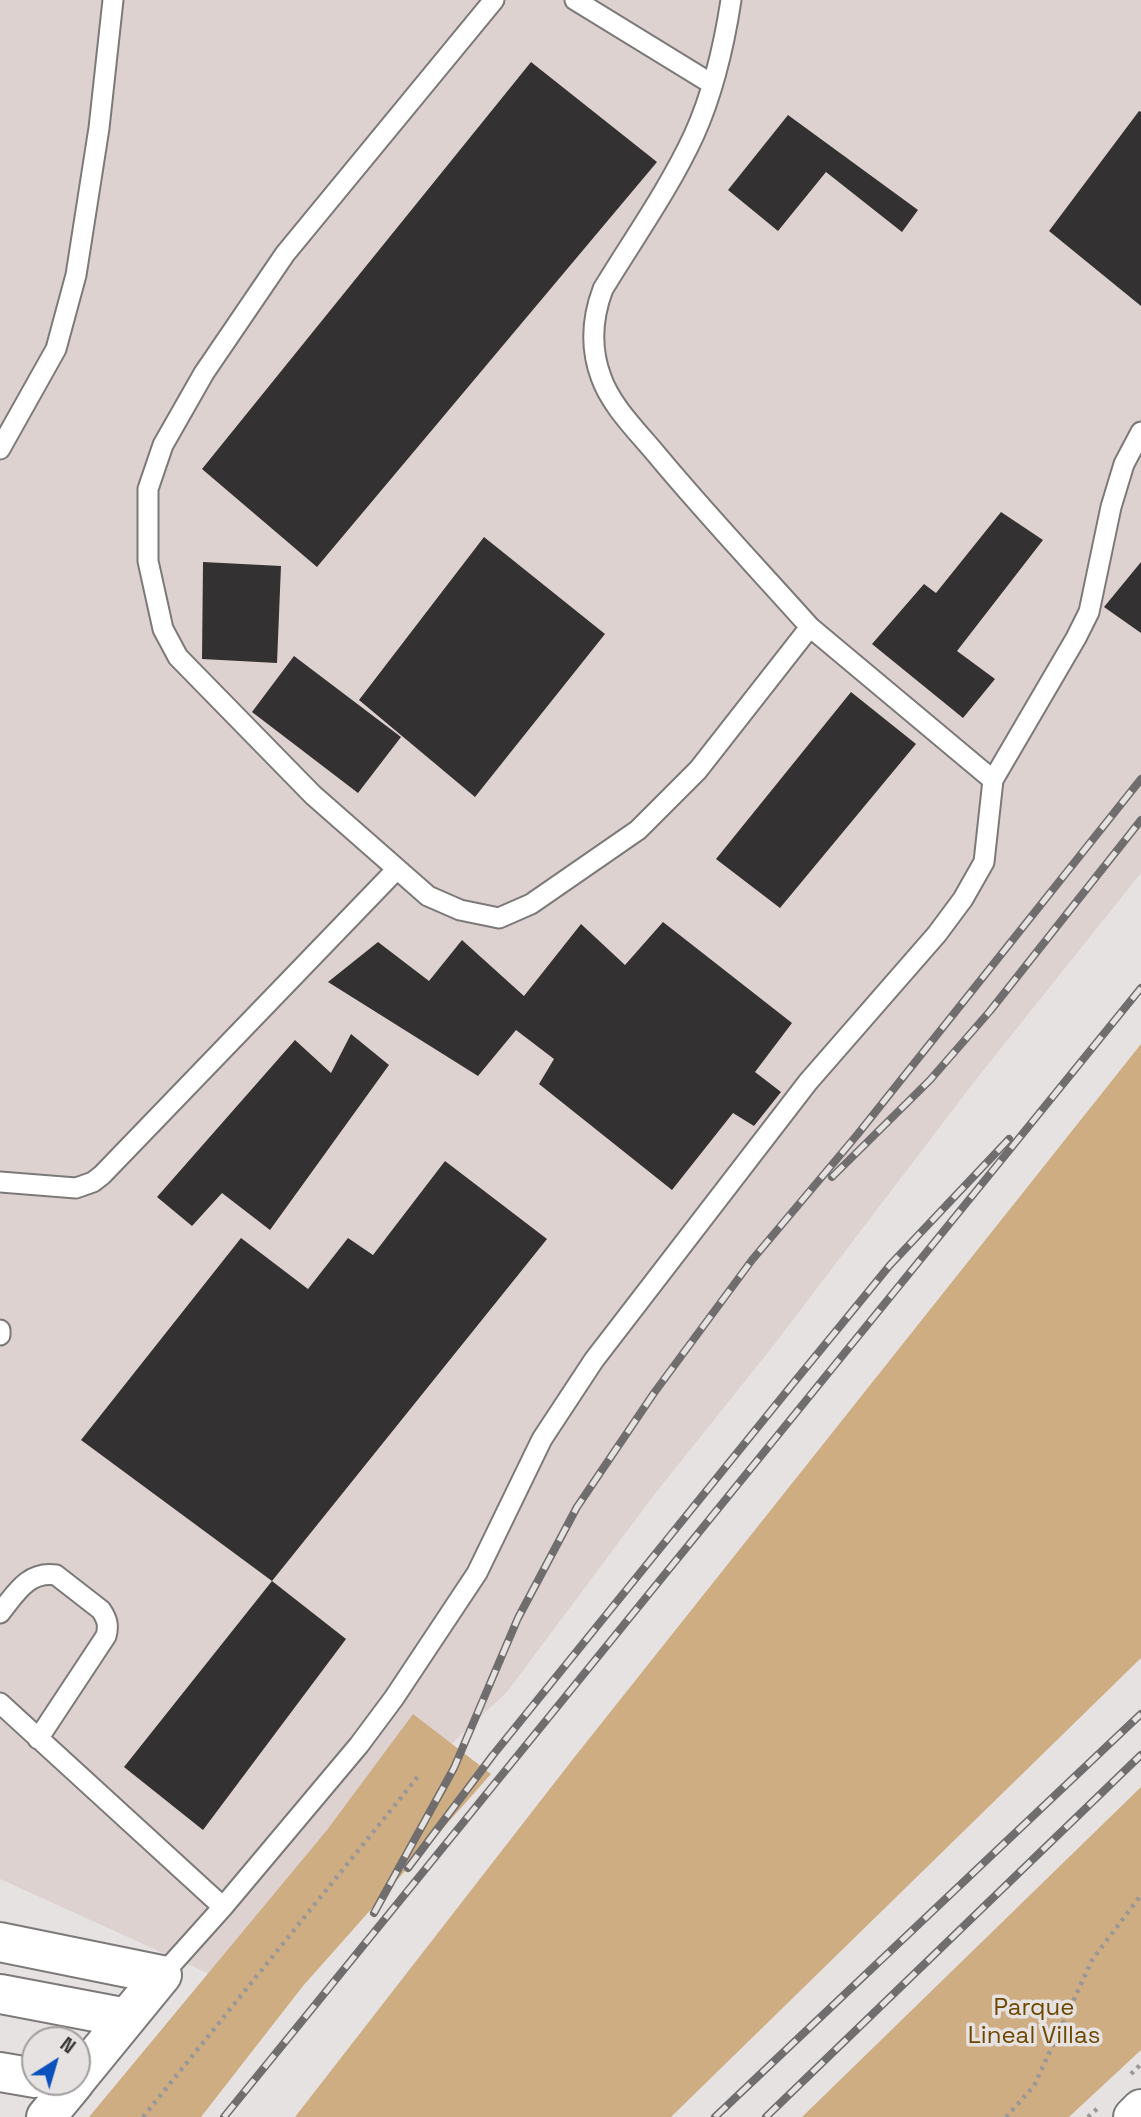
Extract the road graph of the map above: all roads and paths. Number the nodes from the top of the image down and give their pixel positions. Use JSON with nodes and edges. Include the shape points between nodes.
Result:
{"nodes":[{"id":1,"x":113,"y":0,"type":"edge"},
{"id":2,"x":494,"y":0,"type":"edge"},
{"id":3,"x":575,"y":0,"type":"edge"},
{"id":4,"x":731,"y":0,"type":"edge"},
{"id":5,"x":712,"y":83,"type":"junction"},
{"id":6,"x":1141,"y":432,"type":"edge"},
{"id":7,"x":0,"y":449,"type":"edge"},
{"id":8,"x":810,"y":627,"type":"junction"},
{"id":9,"x":993,"y":780,"type":"junction"},
{"id":10,"x":397,"y":869,"type":"junction"},
{"id":11,"x":0,"y":1182,"type":"edge"},
{"id":12,"x":0,"y":1613,"type":"edge"},
{"id":13,"x":0,"y":1703,"type":"edge"},
{"id":14,"x":38,"y":1739,"type":"junction"},
{"id":15,"x":420,"y":1774,"type":"dead end"},
{"id":16,"x":1141,"y":1895,"type":"edge"},
{"id":17,"x":223,"y":1908,"type":"junction"},
{"id":18,"x":0,"y":1942,"type":"edge"},
{"id":19,"x":162,"y":1975,"type":"junction"},
{"id":20,"x":0,"y":1994,"type":"edge"},
{"id":21,"x":127,"y":2018,"type":"junction"},
{"id":22,"x":91,"y":2058,"type":"edge"},
{"id":23,"x":0,"y":2072,"type":"edge"},
{"id":24,"x":21,"y":2076,"type":"edge"},
{"id":25,"x":60,"y":2096,"type":"edge"},
{"id":26,"x":1141,"y":2109,"type":"edge"},
{"id":27,"x":46,"y":2117,"type":"edge"},
{"id":28,"x":143,"y":2117,"type":"edge"},
{"id":29,"x":1006,"y":2117,"type":"edge"},
{"id":30,"x":1133,"y":2117,"type":"edge"}],
"edges":[{"from":1,"to":7,"type":"lane","via":[[76,275],[56,349]]},
{"from":2,"to":10,"type":"lane","via":[[285,254],[204,373],[163,446],[148,489],[150,574],[163,629],[178,657],[313,795]]},
{"from":3,"to":5,"type":"lane"},
{"from":4,"to":5,"type":"lane"},
{"from":5,"to":8,"type":"lane","via":[[695,133],[674,173],[603,289],[596,307],[595,360],[602,380],[633,426]]},
{"from":6,"to":9,"type":"lane","via":[[1124,464],[1111,507],[1089,612]]},
{"from":8,"to":9,"type":"lane"},
{"from":8,"to":10,"type":"lane","via":[[698,770],[638,830],[531,904],[499,918],[460,910],[428,896]]},
{"from":9,"to":17,"type":"lane","via":[[984,862],[963,899],[808,1082],[594,1360],[542,1439],[477,1573],[394,1698]]},
{"from":10,"to":11,"type":"lane","via":[[103,1175],[76,1188]]},
{"from":12,"to":14,"type":"lane","via":[[23,1584],[47,1574],[56,1575],[106,1616],[106,1636]]},
{"from":13,"to":14,"type":"lane"},
{"from":14,"to":17,"type":"lane"},
{"from":15,"to":28,"type":"path"},
{"from":16,"to":29,"type":"path","via":[[1091,1960],[1034,2086]]},
{"from":17,"to":19,"type":"lane"},
{"from":18,"to":19,"type":"street"},
{"from":19,"to":21,"type":"street"},
{"from":20,"to":21,"type":"street"},
{"from":21,"to":22,"type":"street"},
{"from":23,"to":24,"type":"street"},
{"from":25,"to":27,"type":"street"},
{"from":26,"to":30,"type":"street"}]}
